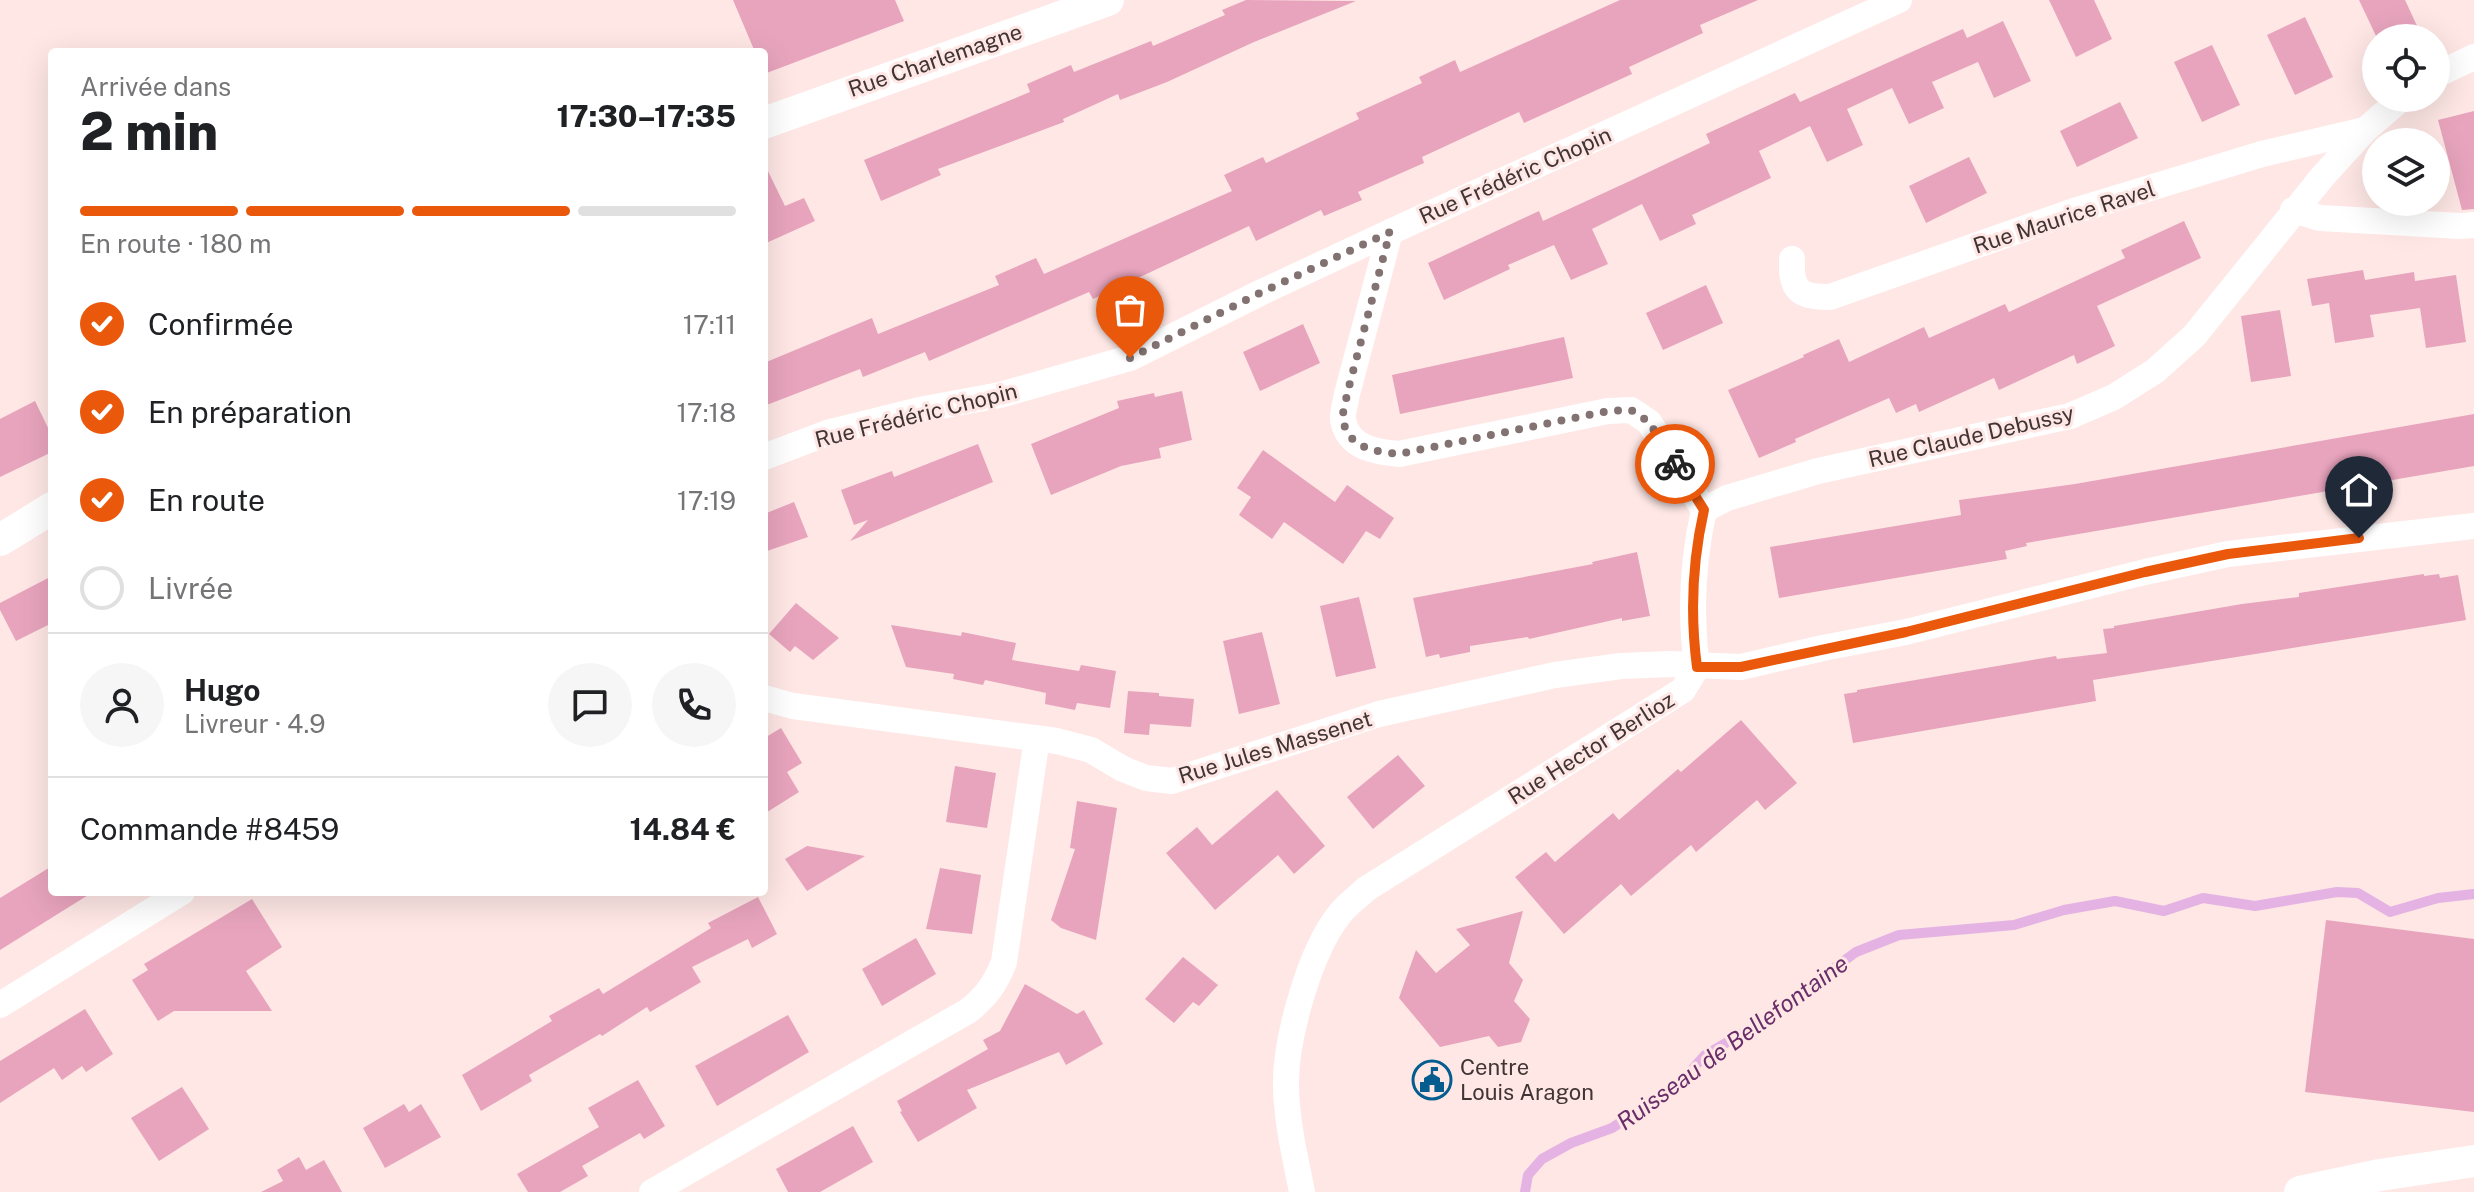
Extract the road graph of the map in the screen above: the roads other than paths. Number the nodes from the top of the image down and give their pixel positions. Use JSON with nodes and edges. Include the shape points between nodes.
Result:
{"nodes":[{"id":1,"x":1108,"y":0,"type":"edge"},
{"id":2,"x":1899,"y":0,"type":"edge"},
{"id":3,"x":2474,"y":57,"type":"edge"},
{"id":4,"x":2450,"y":68,"type":"edge"},
{"id":5,"x":2386,"y":112,"type":"edge"},
{"id":6,"x":768,"y":121,"type":"edge"},
{"id":7,"x":2367,"y":128,"type":"edge"},
{"id":8,"x":2362,"y":131,"type":"edge"},
{"id":9,"x":2362,"y":133,"type":"edge"},
{"id":10,"x":2293,"y":210,"type":"junction"},
{"id":11,"x":2474,"y":225,"type":"edge"},
{"id":12,"x":1390,"y":232,"type":"junction"},
{"id":13,"x":1792,"y":259,"type":"dead end"},
{"id":14,"x":768,"y":455,"type":"edge"},
{"id":15,"x":48,"y":510,"type":"edge"},
{"id":16,"x":1704,"y":510,"type":"junction"},
{"id":17,"x":2474,"y":526,"type":"edge"},
{"id":18,"x":0,"y":540,"type":"edge"},
{"id":19,"x":1697,"y":667,"type":"junction"},
{"id":20,"x":768,"y":699,"type":"edge"},
{"id":21,"x":1037,"y":738,"type":"junction"},
{"id":22,"x":176,"y":896,"type":"edge"},
{"id":23,"x":0,"y":1005,"type":"edge"},
{"id":24,"x":2474,"y":1161,"type":"edge"},
{"id":25,"x":652,"y":1192,"type":"edge"},
{"id":26,"x":1302,"y":1192,"type":"edge"},
{"id":27,"x":2300,"y":1192,"type":"edge"}],
"edges":[{"from":1,"to":6,"type":"street","name":"Rue Charlemagne"},
{"from":2,"to":12,"type":"street","name":"Rue Frédéric Chopin"},
{"from":3,"to":4,"type":"street"},
{"from":5,"to":7,"type":"street","name":"Rue Claude Debussy"},
{"from":8,"to":13,"type":"street","name":"Rue Maurice Ravel","via":[[2262,154],[2074,211],[1830,297],[1796,287]]},
{"from":9,"to":10,"type":"street","name":"Rue Claude Debussy"},
{"from":10,"to":11,"type":"street","via":[[2320,218]]},
{"from":10,"to":16,"type":"street","name":"Rue Claude Debussy","via":[[2194,336],[2155,371],[2114,397],[2070,416],[1818,471]]},
{"from":12,"to":14,"type":"street","name":"Rue Frédéric Chopin","via":[[1130,358],[1000,395],[830,432]]},
{"from":12,"to":16,"type":"street","via":[[1343,419],[1358,445],[1399,454],[1631,410],[1649,422]]},
{"from":15,"to":18,"type":"street"},
{"from":16,"to":19,"type":"street","via":[[1692,588]]},
{"from":17,"to":19,"type":"street","via":[[2228,554],[1906,632],[1741,667]]},
{"from":19,"to":21,"type":"street","name":"Rue Jules Massenet","via":[[1621,666],[1555,675],[1379,714],[1172,781],[1146,778],[1091,750]]},
{"from":19,"to":26,"type":"street","name":"Rue Hector Berlioz","via":[[1683,690],[1366,889],[1339,915],[1315,957],[1290,1042],[1287,1109]]},
{"from":20,"to":21,"type":"street","name":"Rue Jules Massenet"},
{"from":21,"to":25,"type":"street","via":[[1004,962],[983,999]]},
{"from":22,"to":23,"type":"street"},
{"from":24,"to":27,"type":"street"}]}
